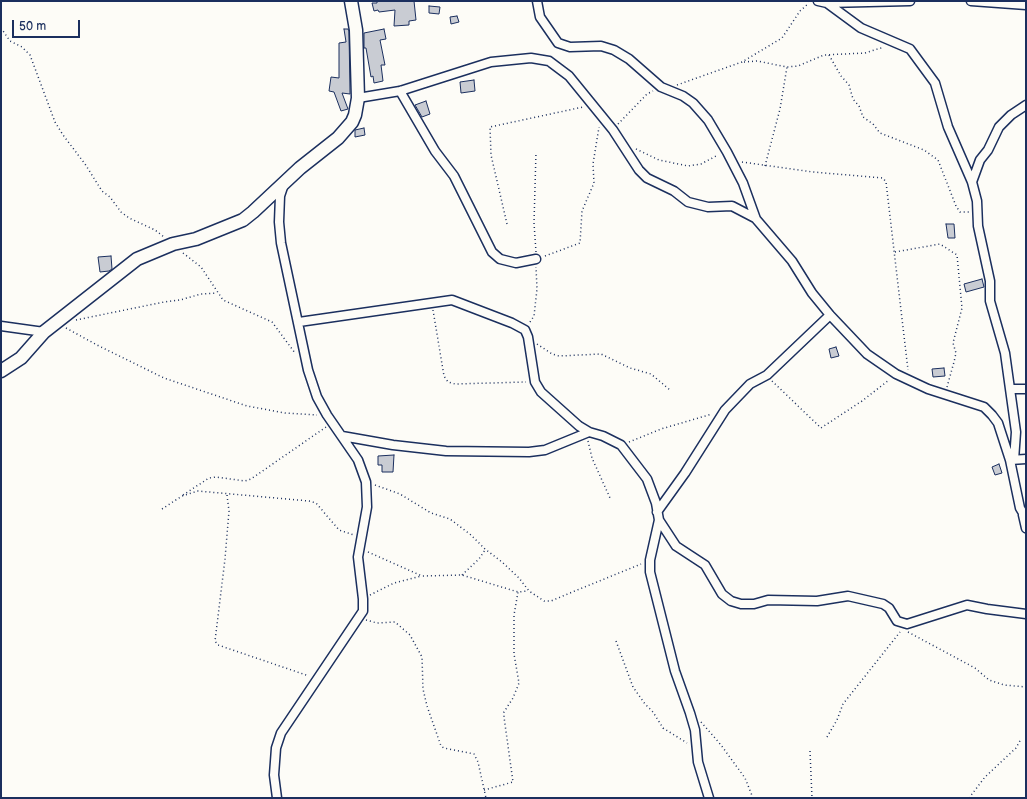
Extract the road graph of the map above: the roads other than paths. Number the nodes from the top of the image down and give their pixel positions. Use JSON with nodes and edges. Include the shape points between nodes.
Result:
{"nodes":[{"id":1,"x":351,"y":1,"type":"edge"},
{"id":2,"x":537,"y":1,"type":"edge"},
{"id":3,"x":818,"y":1,"type":"edge"},
{"id":4,"x":910,"y":1,"type":"edge"},
{"id":5,"x":971,"y":1,"type":"edge"},
{"id":6,"x":827,"y":3,"type":"junction"},
{"id":7,"x":1026,"y":5,"type":"edge"},
{"id":8,"x":400,"y":91,"type":"junction"},
{"id":9,"x":358,"y":98,"type":"junction"},
{"id":10,"x":1026,"y":105,"type":"edge"},
{"id":11,"x":972,"y":182,"type":"junction"},
{"id":12,"x":284,"y":184,"type":"junction"},
{"id":13,"x":756,"y":219,"type":"junction"},
{"id":14,"x":536,"y":259,"type":"road end"},
{"id":15,"x":830,"y":315,"type":"junction"},
{"id":16,"x":299,"y":322,"type":"junction"},
{"id":17,"x":1,"y":326,"type":"edge"},
{"id":18,"x":46,"y":331,"type":"junction"},
{"id":19,"x":1,"y":371,"type":"edge"},
{"id":20,"x":1010,"y":389,"type":"junction"},
{"id":21,"x":1026,"y":389,"type":"edge"},
{"id":22,"x":587,"y":433,"type":"junction"},
{"id":23,"x":342,"y":436,"type":"junction"},
{"id":24,"x":1026,"y":459,"type":"edge"},
{"id":25,"x":1012,"y":460,"type":"junction"},
{"id":26,"x":658,"y":516,"type":"junction"},
{"id":27,"x":1025,"y":516,"type":"edge"},
{"id":28,"x":1026,"y":528,"type":"edge"},
{"id":29,"x":1026,"y":614,"type":"edge"},
{"id":30,"x":277,"y":798,"type":"edge"},
{"id":31,"x":709,"y":798,"type":"edge"}],
"edges":[{"from":1,"to":9,"type":"street","via":[[356,30]]},
{"from":2,"to":13,"type":"street","via":[[540,17],[558,43],[570,47],[601,46],[614,50],[629,59],[663,88],[693,103],[708,120],[728,154],[743,183]]},
{"from":3,"to":6,"type":"street"},
{"from":4,"to":6,"type":"street"},
{"from":5,"to":7,"type":"street"},
{"from":6,"to":11,"type":"street","via":[[861,28],[910,49],[935,83],[948,126]]},
{"from":8,"to":9,"type":"street"},
{"from":8,"to":13,"type":"street","via":[[492,62],[531,58],[549,61],[569,76],[613,130],[647,178],[674,191],[688,202],[708,207],[732,206]]},
{"from":8,"to":14,"type":"street","via":[[435,151],[454,176],[492,252],[500,259],[516,263]]},
{"from":9,"to":12,"type":"street","via":[[352,122],[338,138]]},
{"from":10,"to":11,"type":"street","via":[[999,127],[980,160]]},
{"from":11,"to":20,"type":"street","via":[[990,281],[990,301],[1005,353]]},
{"from":12,"to":16,"type":"street","via":[[280,196],[281,243]]},
{"from":12,"to":18,"type":"street","via":[[243,220],[137,259]]},
{"from":13,"to":15,"type":"street","via":[[792,261],[812,293]]},
{"from":15,"to":25,"type":"street","via":[[867,354],[896,374],[984,407],[998,424]]},
{"from":15,"to":26,"type":"street","via":[[766,375],[750,384],[726,410]]},
{"from":16,"to":22,"type":"street","via":[[452,300],[464,303],[512,323],[526,334],[535,382],[550,402]]},
{"from":16,"to":23,"type":"street","via":[[308,370],[317,397],[326,415]]},
{"from":17,"to":18,"type":"street"},
{"from":18,"to":19,"type":"street","via":[[21,358]]},
{"from":20,"to":21,"type":"street"},
{"from":20,"to":25,"type":"street","via":[[1016,432]]},
{"from":22,"to":23,"type":"street","via":[[545,450],[530,452],[446,451]]},
{"from":22,"to":26,"type":"street","via":[[603,436],[621,445],[647,479]]},
{"from":23,"to":30,"type":"street","via":[[358,460],[366,482],[367,507],[359,549],[363,599],[361,616],[316,678],[281,733],[276,748],[274,776]]},
{"from":24,"to":25,"type":"street"},
{"from":25,"to":27,"type":"street"},
{"from":26,"to":29,"type":"street","via":[[676,546],[705,565],[722,594],[731,601],[741,604],[848,596],[883,604],[889,608],[897,621],[907,624],[967,605]]},
{"from":26,"to":31,"type":"street","via":[[650,572],[675,672],[690,713],[698,762]]},
{"from":27,"to":28,"type":"street"}]}
